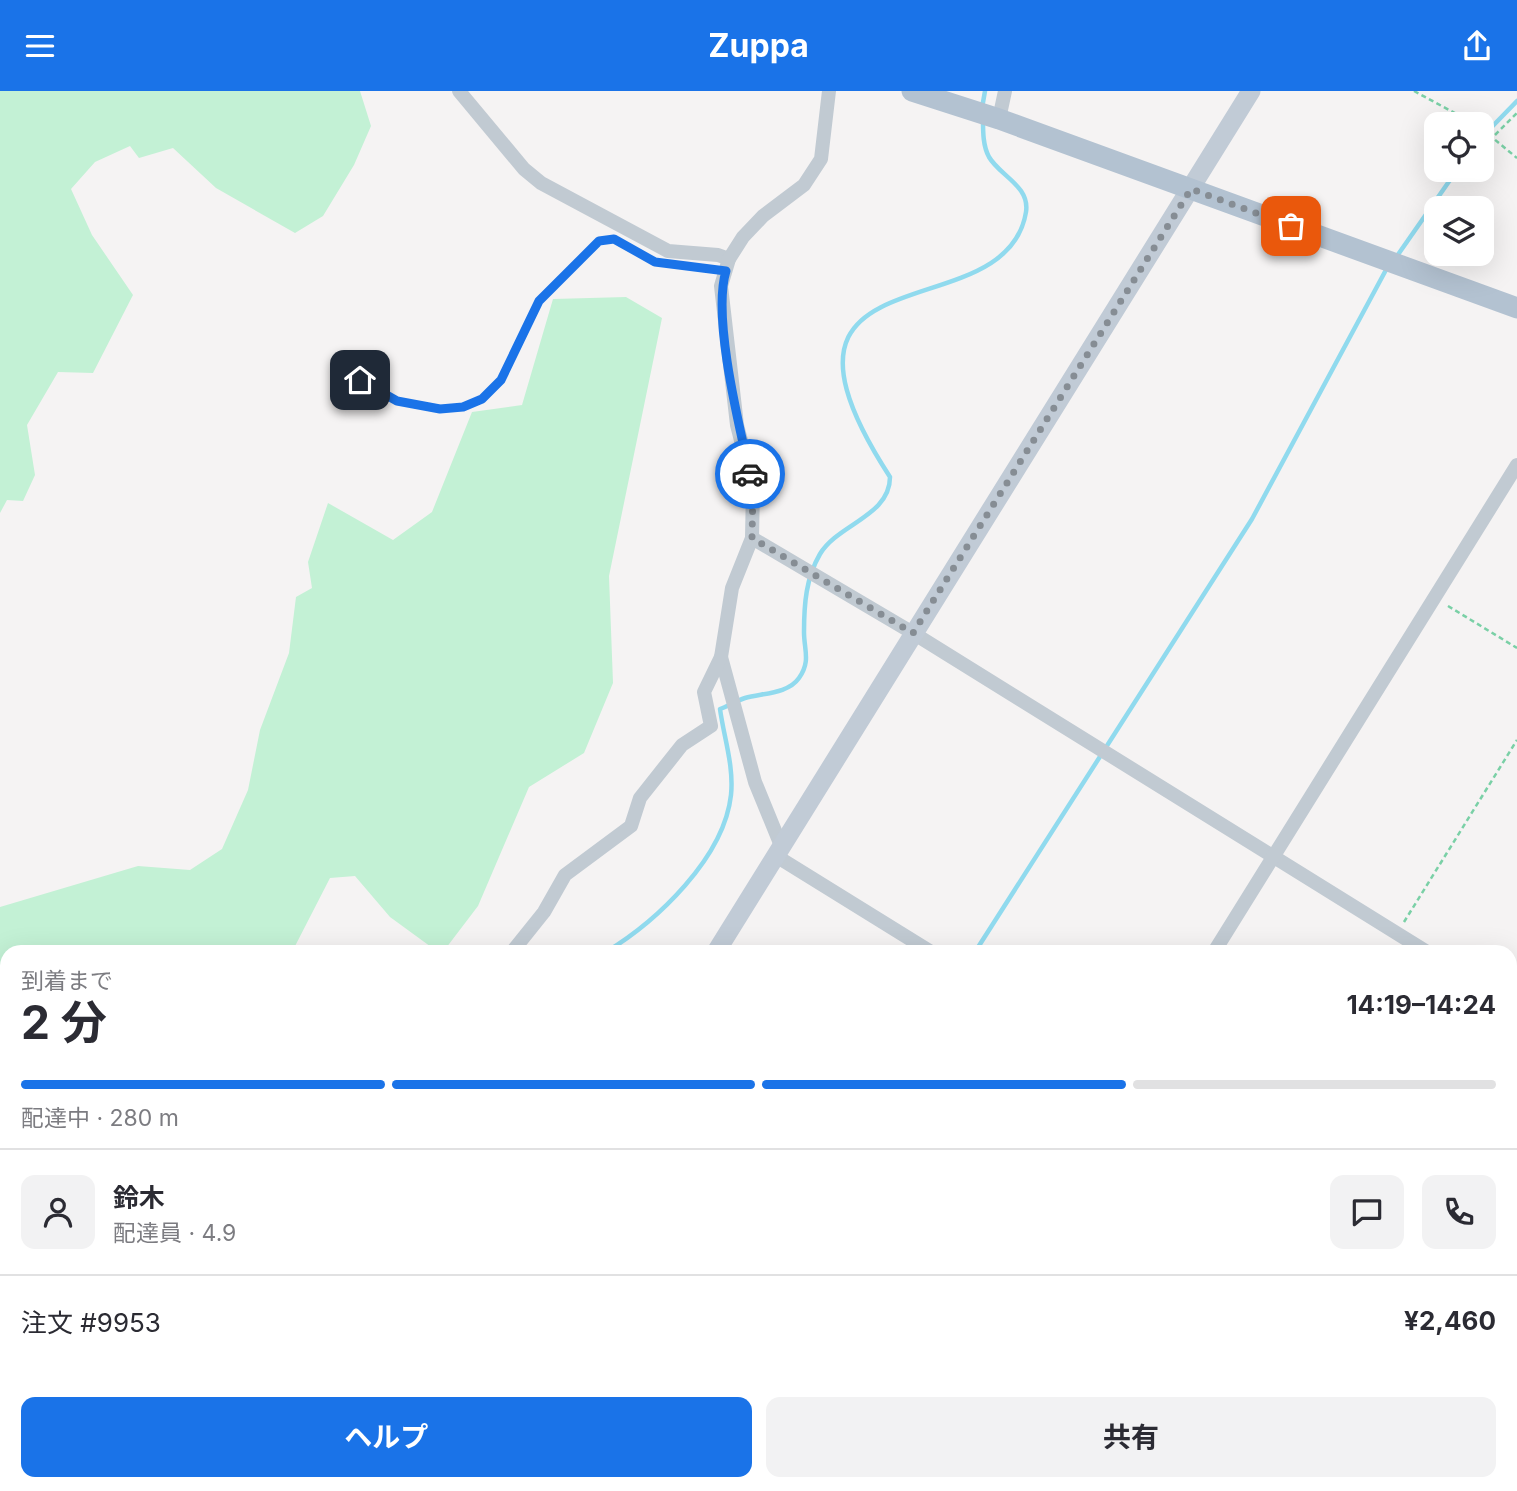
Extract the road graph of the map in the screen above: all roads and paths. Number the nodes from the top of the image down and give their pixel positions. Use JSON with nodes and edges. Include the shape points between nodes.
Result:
{"nodes":[{"id":1,"x":459,"y":91,"type":"edge"},
{"id":2,"x":829,"y":91,"type":"edge"},
{"id":3,"x":912,"y":91,"type":"edge"},
{"id":4,"x":1004,"y":91,"type":"edge"},
{"id":5,"x":1251,"y":91,"type":"edge"},
{"id":6,"x":1414,"y":91,"type":"edge"},
{"id":7,"x":1453,"y":112,"type":"edge"},
{"id":8,"x":1517,"y":113,"type":"edge"},
{"id":9,"x":999,"y":119,"type":"junction"},
{"id":10,"x":1494,"y":136,"type":"joint"},
{"id":11,"x":1517,"y":158,"type":"edge"},
{"id":12,"x":1191,"y":189,"type":"junction"},
{"id":13,"x":727,"y":265,"type":"junction"},
{"id":14,"x":1517,"y":308,"type":"edge"},
{"id":15,"x":341,"y":370,"type":"dead end"},
{"id":16,"x":1517,"y":465,"type":"edge"},
{"id":17,"x":752,"y":538,"type":"junction"},
{"id":18,"x":1434,"y":598,"type":"junction"},
{"id":19,"x":913,"y":633,"type":"junction"},
{"id":20,"x":1517,"y":648,"type":"edge"},
{"id":21,"x":721,"y":657,"type":"junction"},
{"id":22,"x":1517,"y":740,"type":"edge"},
{"id":23,"x":779,"y":852,"type":"junction"},
{"id":24,"x":1273,"y":857,"type":"junction"},
{"id":25,"x":1397,"y":933,"type":"junction"},
{"id":26,"x":519,"y":945,"type":"edge"},
{"id":27,"x":720,"y":945,"type":"edge"},
{"id":28,"x":920,"y":945,"type":"edge"},
{"id":29,"x":1218,"y":945,"type":"edge"},
{"id":30,"x":1416,"y":945,"type":"edge"}],
"edges":[{"from":1,"to":13,"type":"street","via":[[541,183],[668,251],[719,255]]},
{"from":2,"to":13,"type":"street","via":[[821,159],[804,185],[743,237]]},
{"from":3,"to":9,"type":"main road"},
{"from":4,"to":9,"type":"street"},
{"from":5,"to":12,"type":"street"},
{"from":6,"to":7,"type":"path"},
{"from":8,"to":10,"type":"path"},
{"from":9,"to":12,"type":"main road"},
{"from":10,"to":11,"type":"path"},
{"from":12,"to":14,"type":"main road"},
{"from":12,"to":19,"type":"street"},
{"from":13,"to":15,"type":"lane","via":[[655,262],[614,239],[599,241],[539,301],[501,380],[482,399],[463,407],[440,409],[397,401]]},
{"from":13,"to":17,"type":"street","via":[[721,286],[723,321],[737,425],[753,487]]},
{"from":16,"to":18,"type":"street"},
{"from":17,"to":19,"type":"street"},
{"from":17,"to":21,"type":"street","via":[[733,588]]},
{"from":18,"to":20,"type":"path"},
{"from":18,"to":24,"type":"street"},
{"from":19,"to":23,"type":"street"},
{"from":19,"to":24,"type":"street"},
{"from":21,"to":23,"type":"street"},
{"from":21,"to":26,"type":"street","via":[[704,692],[711,726],[682,745],[640,798],[631,826],[565,875]]},
{"from":22,"to":25,"type":"path"},
{"from":23,"to":27,"type":"street"},
{"from":23,"to":28,"type":"street"},
{"from":24,"to":25,"type":"street"},
{"from":24,"to":29,"type":"street"},
{"from":25,"to":30,"type":"street"}]}
